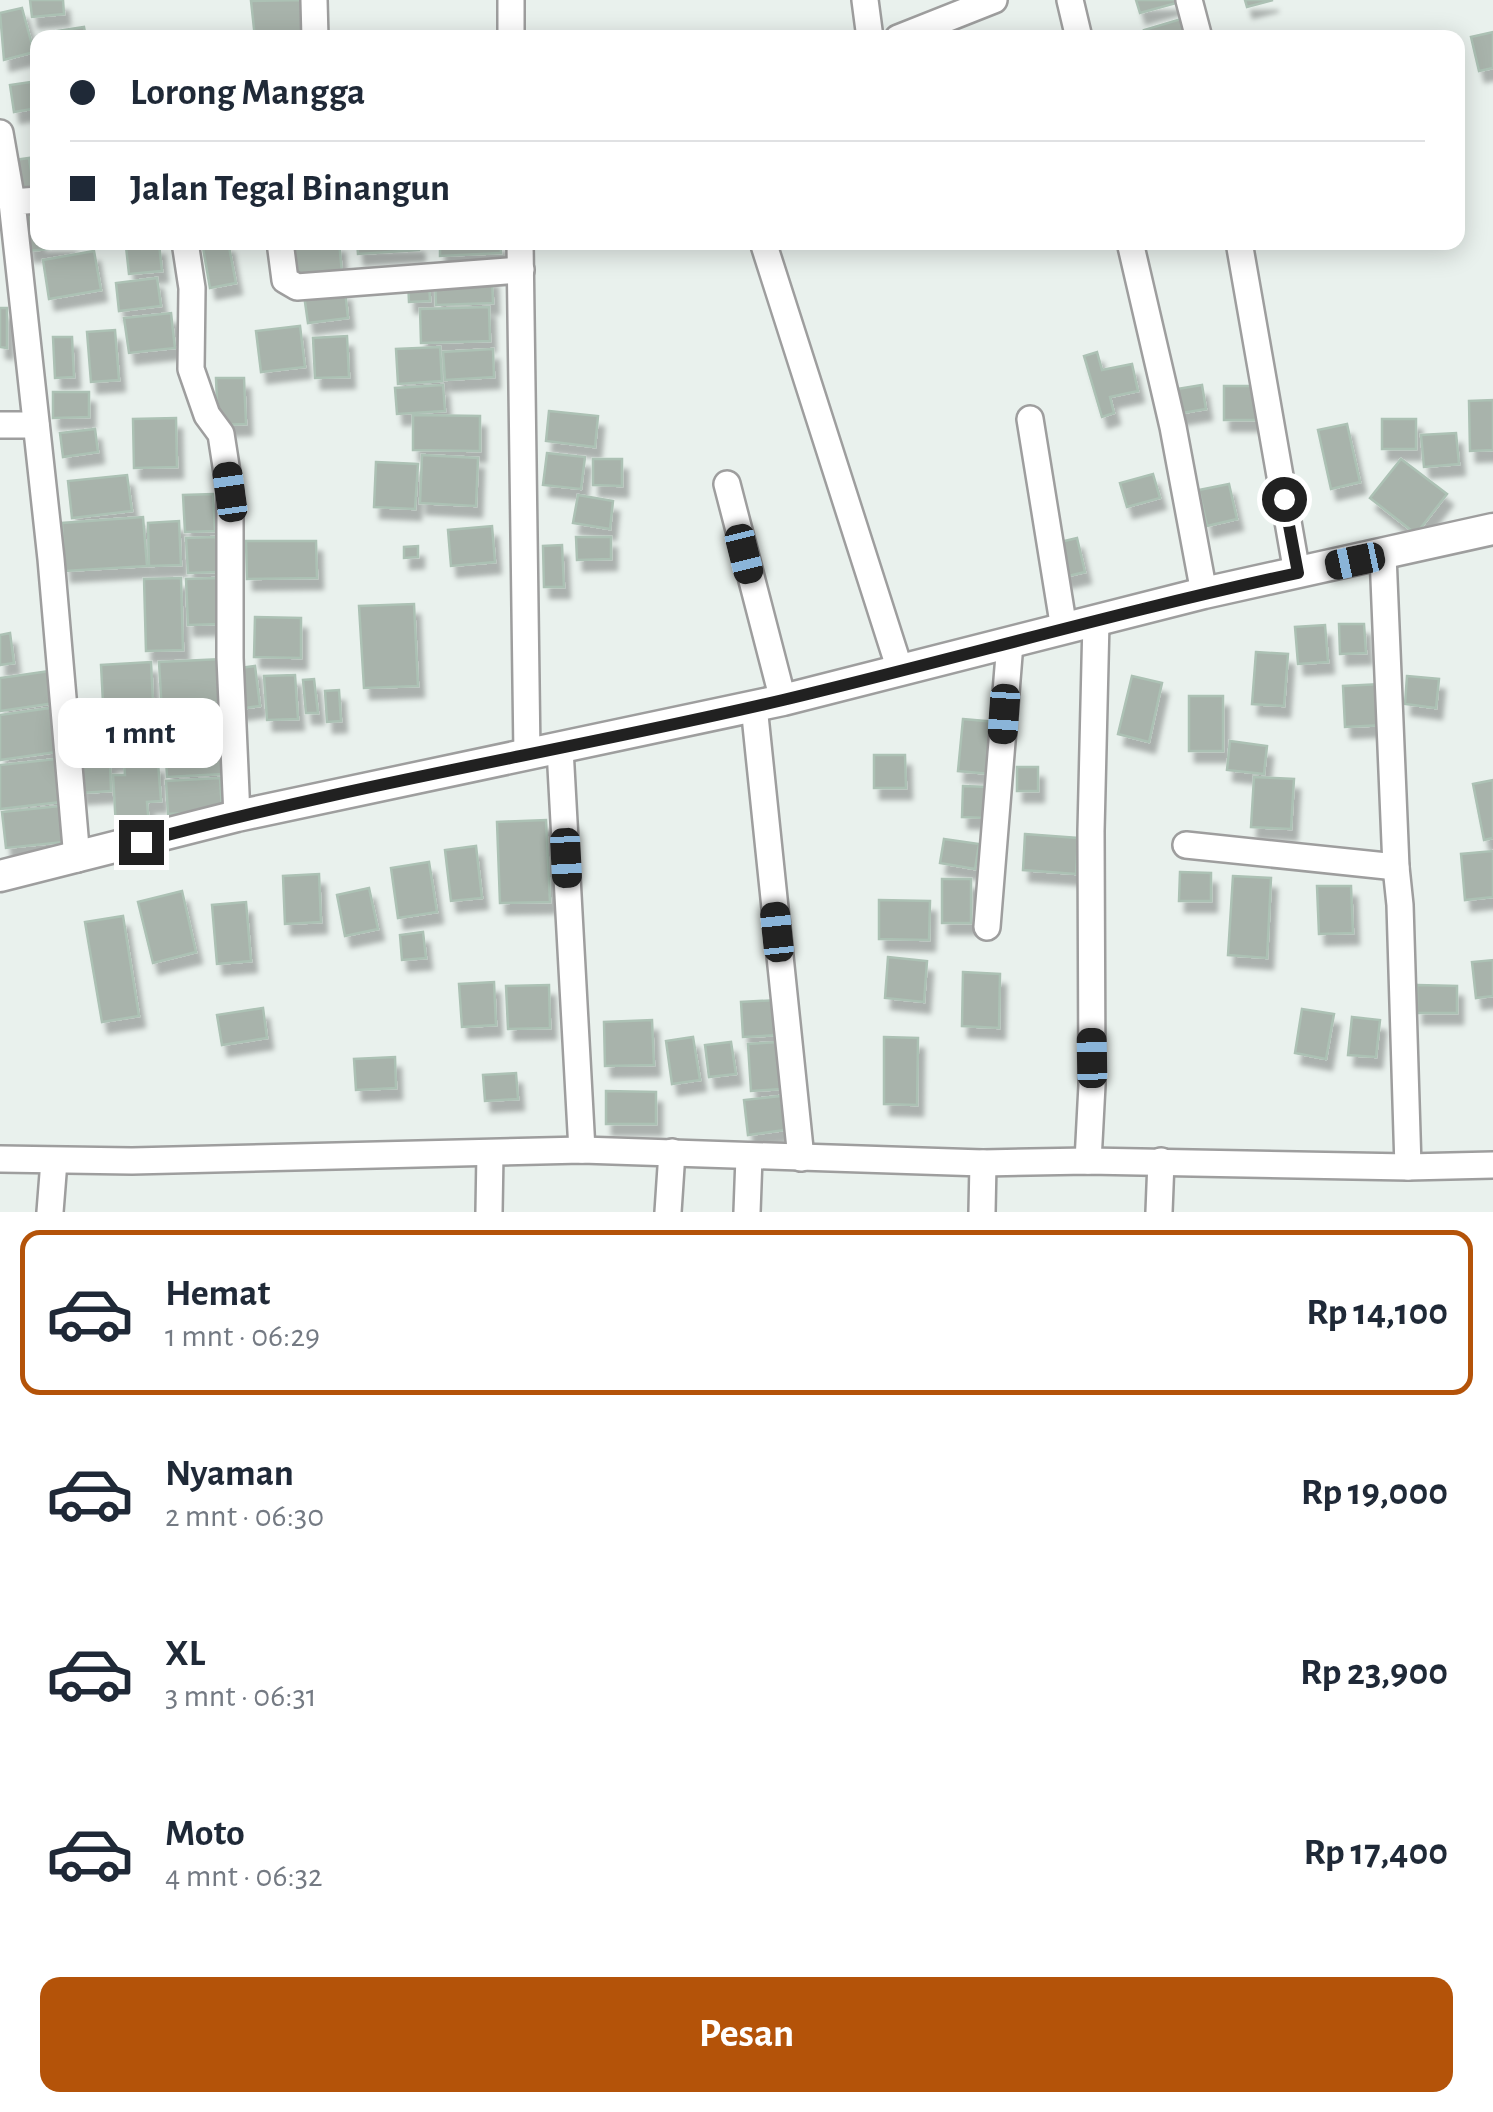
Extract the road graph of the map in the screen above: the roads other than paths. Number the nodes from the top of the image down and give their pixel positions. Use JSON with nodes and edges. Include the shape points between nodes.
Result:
{"nodes":[{"id":1,"x":314,"y":0,"type":"edge"},
{"id":2,"x":510,"y":0,"type":"edge"},
{"id":3,"x":865,"y":0,"type":"edge"},
{"id":4,"x":994,"y":0,"type":"edge"},
{"id":5,"x":1070,"y":0,"type":"edge"},
{"id":6,"x":1189,"y":0,"type":"edge"},
{"id":7,"x":939,"y":10,"type":"edge"},
{"id":8,"x":315,"y":30,"type":"edge"},
{"id":9,"x":512,"y":30,"type":"edge"},
{"id":10,"x":869,"y":30,"type":"edge"},
{"id":11,"x":910,"y":30,"type":"edge"},
{"id":12,"x":1077,"y":30,"type":"edge"},
{"id":13,"x":1198,"y":30,"type":"edge"},
{"id":14,"x":0,"y":133,"type":"edge"},
{"id":15,"x":25,"y":201,"type":"edge"},
{"id":16,"x":186,"y":250,"type":"edge"},
{"id":17,"x":281,"y":250,"type":"edge"},
{"id":18,"x":521,"y":250,"type":"edge"},
{"id":19,"x":765,"y":250,"type":"edge"},
{"id":20,"x":1132,"y":250,"type":"edge"},
{"id":21,"x":1240,"y":250,"type":"edge"},
{"id":22,"x":522,"y":270,"type":"junction"},
{"id":23,"x":1030,"y":419,"type":"dead end"},
{"id":24,"x":0,"y":424,"type":"edge"},
{"id":25,"x":36,"y":425,"type":"junction"},
{"id":26,"x":728,"y":484,"type":"dead end"},
{"id":27,"x":1493,"y":529,"type":"edge"},
{"id":28,"x":1383,"y":555,"type":"junction"},
{"id":29,"x":1298,"y":573,"type":"junction"},
{"id":30,"x":1204,"y":593,"type":"junction"},
{"id":31,"x":1096,"y":621,"type":"junction"},
{"id":32,"x":1064,"y":629,"type":"junction"},
{"id":33,"x":1010,"y":643,"type":"junction"},
{"id":34,"x":900,"y":670,"type":"junction"},
{"id":35,"x":768,"y":703,"type":"junction"},
{"id":36,"x":560,"y":749,"type":"junction"},
{"id":37,"x":527,"y":755,"type":"junction"},
{"id":38,"x":237,"y":816,"type":"junction"},
{"id":39,"x":1186,"y":845,"type":"dead end"},
{"id":40,"x":77,"y":859,"type":"junction"},
{"id":41,"x":1396,"y":866,"type":"junction"},
{"id":42,"x":0,"y":876,"type":"edge"},
{"id":43,"x":987,"y":927,"type":"dead end"},
{"id":44,"x":582,"y":1150,"type":"junction"},
{"id":45,"x":672,"y":1152,"type":"junction"},
{"id":46,"x":490,"y":1153,"type":"junction"},
{"id":47,"x":749,"y":1158,"type":"junction"},
{"id":48,"x":800,"y":1158,"type":"junction"},
{"id":49,"x":0,"y":1159,"type":"edge"},
{"id":50,"x":1088,"y":1160,"type":"junction"},
{"id":51,"x":54,"y":1161,"type":"junction"},
{"id":52,"x":1161,"y":1161,"type":"junction"},
{"id":53,"x":983,"y":1162,"type":"junction"},
{"id":54,"x":1493,"y":1165,"type":"edge"},
{"id":55,"x":1408,"y":1167,"type":"junction"},
{"id":56,"x":50,"y":1212,"type":"edge"},
{"id":57,"x":489,"y":1212,"type":"edge"},
{"id":58,"x":668,"y":1212,"type":"edge"},
{"id":59,"x":747,"y":1212,"type":"edge"},
{"id":60,"x":982,"y":1212,"type":"edge"},
{"id":61,"x":1159,"y":1212,"type":"edge"}],
"edges":[{"from":1,"to":8,"type":"street"},
{"from":2,"to":9,"type":"street"},
{"from":3,"to":10,"type":"street"},
{"from":4,"to":7,"type":"street"},
{"from":5,"to":12,"type":"street"},
{"from":6,"to":13,"type":"street"},
{"from":7,"to":11,"type":"street"},
{"from":14,"to":15,"type":"street"},
{"from":15,"to":25,"type":"street"},
{"from":16,"to":38,"type":"street","via":[[191,369],[221,434],[230,492]]},
{"from":17,"to":22,"type":"street","via":[[285,280],[297,287]]},
{"from":18,"to":22,"type":"street"},
{"from":19,"to":34,"type":"street"},
{"from":20,"to":30,"type":"street"},
{"from":21,"to":29,"type":"street"},
{"from":22,"to":37,"type":"street"},
{"from":23,"to":32,"type":"street"},
{"from":24,"to":25,"type":"street"},
{"from":25,"to":40,"type":"street"},
{"from":26,"to":35,"type":"street"},
{"from":27,"to":28,"type":"street"},
{"from":28,"to":29,"type":"street"},
{"from":28,"to":41,"type":"street"},
{"from":29,"to":30,"type":"street"},
{"from":30,"to":31,"type":"street"},
{"from":31,"to":32,"type":"street"},
{"from":31,"to":50,"type":"street"},
{"from":32,"to":33,"type":"street"},
{"from":33,"to":34,"type":"street"},
{"from":33,"to":43,"type":"street"},
{"from":34,"to":35,"type":"street"},
{"from":35,"to":36,"type":"street"},
{"from":35,"to":48,"type":"street"},
{"from":36,"to":37,"type":"street"},
{"from":36,"to":44,"type":"street"},
{"from":37,"to":38,"type":"street"},
{"from":38,"to":40,"type":"street"},
{"from":39,"to":41,"type":"street"},
{"from":40,"to":42,"type":"street"},
{"from":41,"to":55,"type":"street"},
{"from":44,"to":45,"type":"street"},
{"from":44,"to":46,"type":"street"},
{"from":45,"to":47,"type":"street"},
{"from":45,"to":58,"type":"street"},
{"from":46,"to":51,"type":"street"},
{"from":46,"to":57,"type":"street"},
{"from":47,"to":48,"type":"street"},
{"from":47,"to":59,"type":"street"},
{"from":48,"to":53,"type":"street"},
{"from":49,"to":51,"type":"street"},
{"from":50,"to":52,"type":"street"},
{"from":50,"to":53,"type":"street"},
{"from":51,"to":56,"type":"street"},
{"from":52,"to":55,"type":"street"},
{"from":52,"to":61,"type":"street"},
{"from":53,"to":60,"type":"street"},
{"from":54,"to":55,"type":"street"}]}
